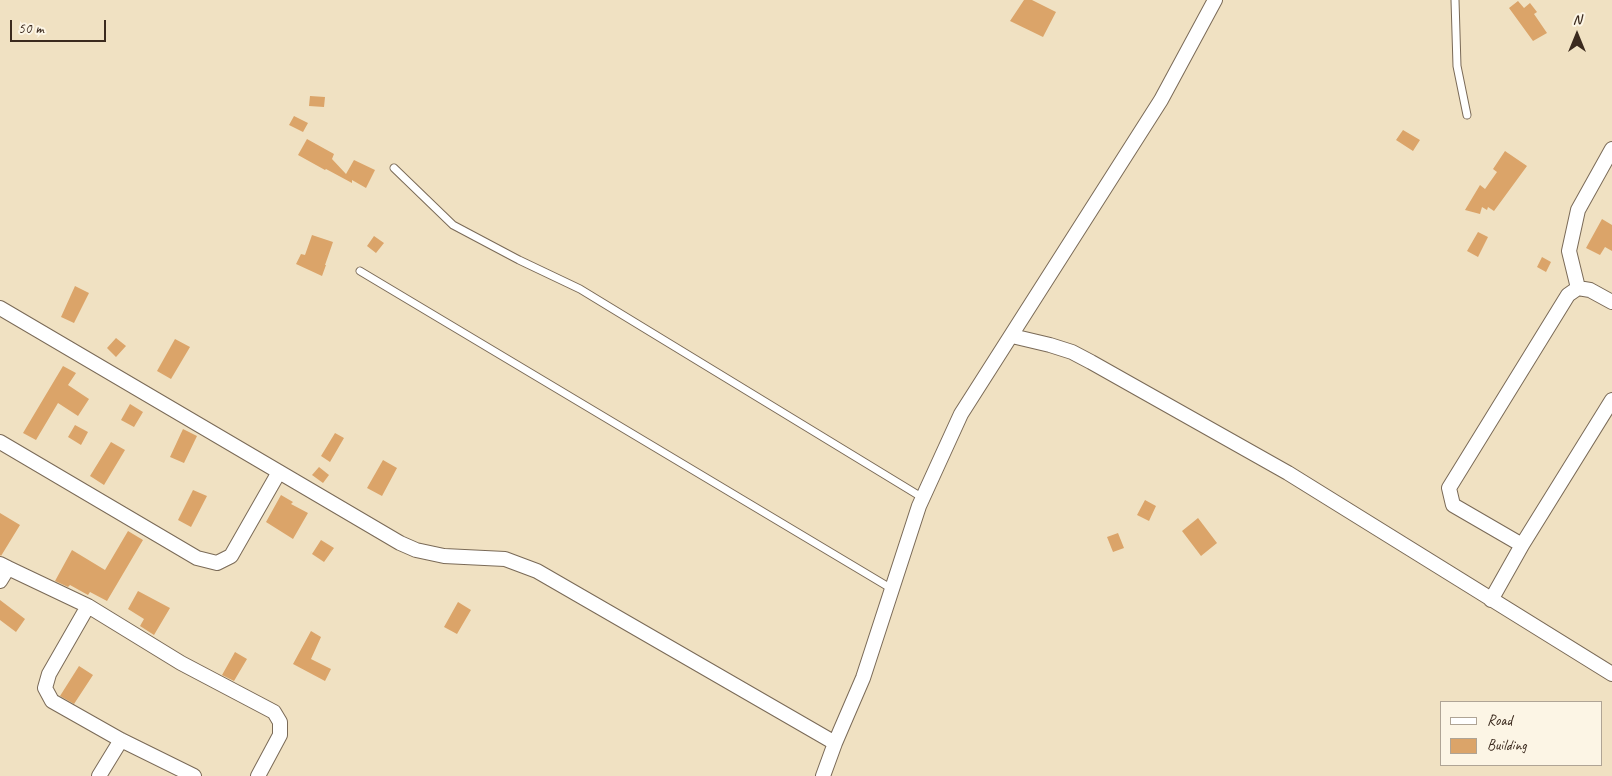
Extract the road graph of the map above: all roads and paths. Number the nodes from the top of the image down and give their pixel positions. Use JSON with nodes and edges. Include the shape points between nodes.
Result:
{"nodes":[{"id":1,"x":1215,"y":0,"type":"edge"},
{"id":2,"x":1455,"y":0,"type":"edge"},
{"id":3,"x":1468,"y":115,"type":"dead end"},
{"id":4,"x":1612,"y":150,"type":"edge"},
{"id":5,"x":394,"y":168,"type":"dead end"},
{"id":6,"x":360,"y":271,"type":"dead end"},
{"id":7,"x":1578,"y":288,"type":"junction"},
{"id":8,"x":1612,"y":302,"type":"edge"},
{"id":9,"x":0,"y":308,"type":"edge"},
{"id":10,"x":1012,"y":336,"type":"junction"},
{"id":11,"x":1612,"y":400,"type":"edge"},
{"id":12,"x":0,"y":442,"type":"edge"},
{"id":13,"x":278,"y":472,"type":"junction"},
{"id":14,"x":923,"y":498,"type":"junction"},
{"id":15,"x":1522,"y":545,"type":"junction"},
{"id":16,"x":4,"y":566,"type":"edge"},
{"id":17,"x":0,"y":581,"type":"edge"},
{"id":18,"x":892,"y":589,"type":"junction"},
{"id":19,"x":1491,"y":600,"type":"junction"},
{"id":20,"x":88,"y":606,"type":"junction"},
{"id":21,"x":1612,"y":674,"type":"edge"},
{"id":22,"x":121,"y":740,"type":"junction"},
{"id":23,"x":835,"y":743,"type":"junction"},
{"id":24,"x":99,"y":776,"type":"edge"},
{"id":25,"x":194,"y":776,"type":"edge"},
{"id":26,"x":258,"y":776,"type":"edge"},
{"id":27,"x":823,"y":776,"type":"edge"}],
"edges":[{"from":1,"to":10,"type":"street","via":[[1161,100]]},
{"from":2,"to":3,"type":"lane","via":[[1456,66]]},
{"from":4,"to":7,"type":"street","via":[[1578,210],[1569,251]]},
{"from":5,"to":14,"type":"lane","via":[[453,225],[580,289]]},
{"from":6,"to":18,"type":"lane"},
{"from":7,"to":8,"type":"street","via":[[1590,290]]},
{"from":7,"to":15,"type":"street","via":[[1568,295],[1449,488],[1454,505]]},
{"from":9,"to":13,"type":"street"},
{"from":10,"to":14,"type":"street","via":[[961,414]]},
{"from":10,"to":19,"type":"street","via":[[1072,352],[1091,362],[1288,473]]},
{"from":11,"to":15,"type":"street"},
{"from":12,"to":13,"type":"street","via":[[197,558],[217,563],[231,556]]},
{"from":13,"to":23,"type":"street","via":[[416,550],[444,556],[505,559],[537,571]]},
{"from":14,"to":18,"type":"street"},
{"from":15,"to":19,"type":"street"},
{"from":16,"to":17,"type":"street"},
{"from":16,"to":20,"type":"street"},
{"from":18,"to":23,"type":"street","via":[[864,678]]},
{"from":19,"to":21,"type":"street"},
{"from":20,"to":22,"type":"street","via":[[49,674],[45,688],[52,701]]},
{"from":20,"to":26,"type":"street","via":[[181,663],[274,712],[280,722],[280,735]]},
{"from":22,"to":24,"type":"street"},
{"from":22,"to":25,"type":"street"},
{"from":23,"to":27,"type":"street"}]}
